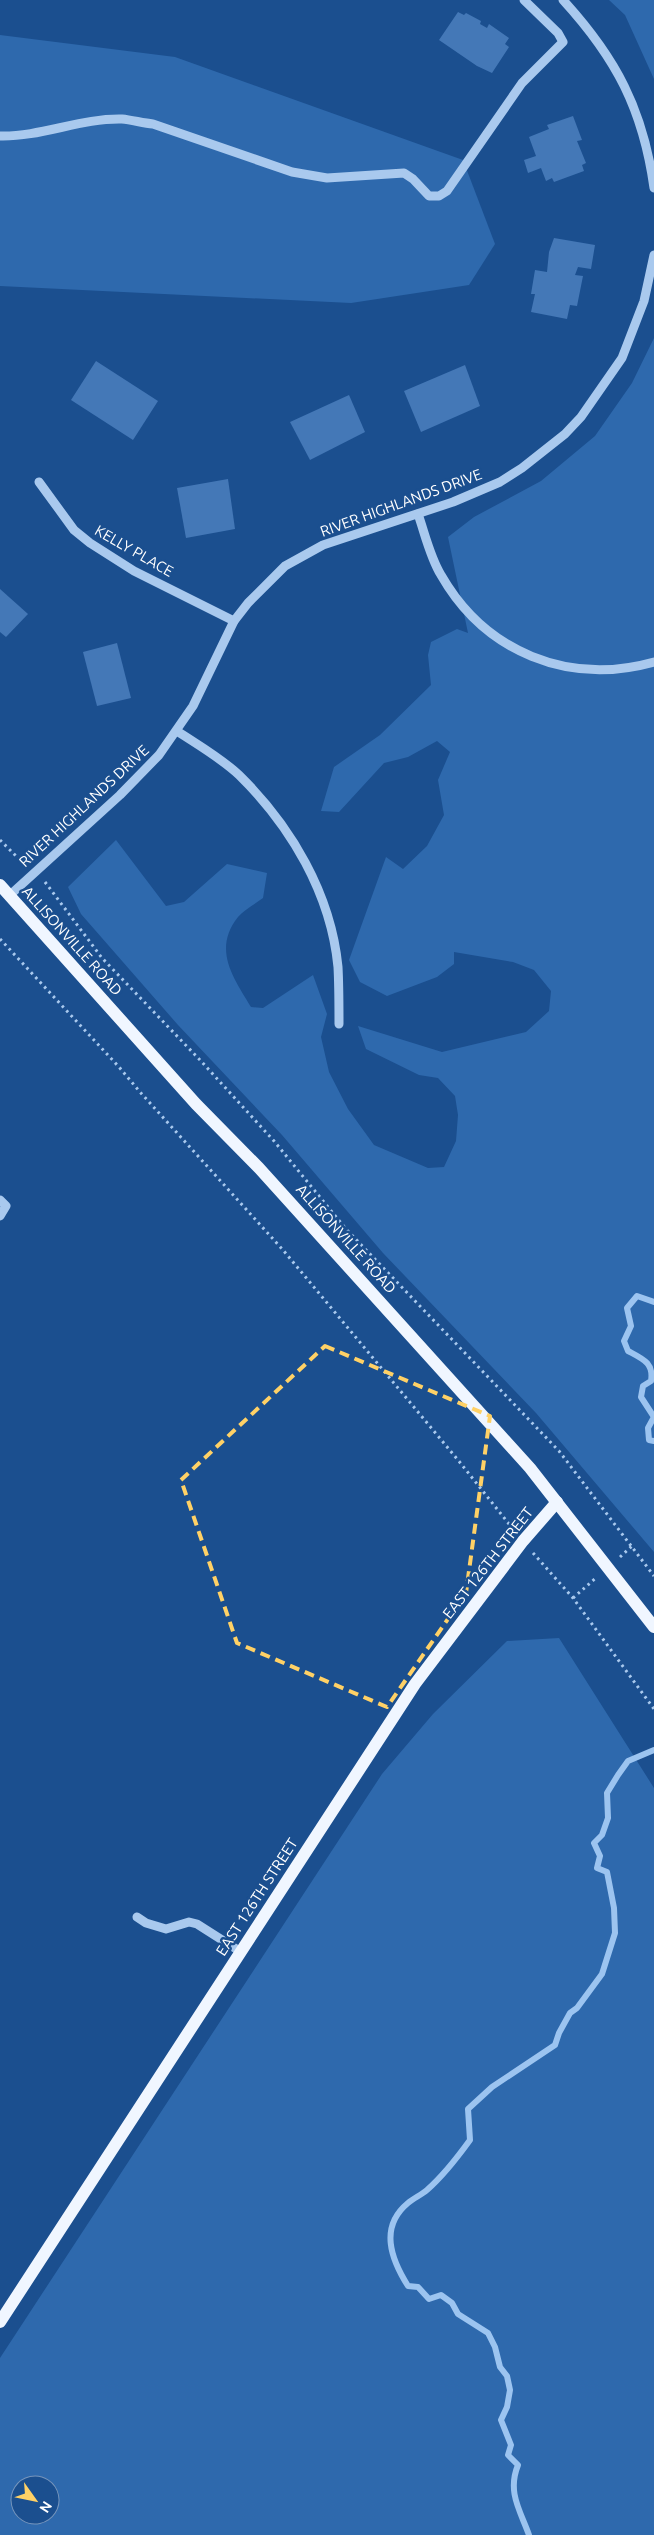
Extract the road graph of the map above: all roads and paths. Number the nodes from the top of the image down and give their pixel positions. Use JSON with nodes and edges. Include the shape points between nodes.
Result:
{"nodes":[{"id":1,"x":524,"y":0,"type":"edge"},
{"id":2,"x":562,"y":0,"type":"edge"},
{"id":3,"x":0,"y":136,"type":"edge"},
{"id":4,"x":654,"y":188,"type":"edge"},
{"id":5,"x":654,"y":255,"type":"edge"},
{"id":6,"x":39,"y":482,"type":"dead end"},
{"id":7,"x":418,"y":514,"type":"junction"},
{"id":8,"x":234,"y":622,"type":"junction"},
{"id":9,"x":654,"y":662,"type":"edge"},
{"id":10,"x":178,"y":731,"type":"junction"},
{"id":11,"x":0,"y":840,"type":"edge"},
{"id":12,"x":33,"y":873,"type":"junction"},
{"id":13,"x":0,"y":885,"type":"edge"},
{"id":14,"x":10,"y":895,"type":"junction"},
{"id":15,"x":0,"y":939,"type":"edge"},
{"id":16,"x":339,"y":1024,"type":"dead end"},
{"id":17,"x":0,"y":1200,"type":"edge"},
{"id":18,"x":0,"y":1216,"type":"edge"},
{"id":19,"x":489,"y":1498,"type":"dead end"},
{"id":20,"x":557,"y":1502,"type":"junction"},
{"id":21,"x":654,"y":1576,"type":"edge"},
{"id":22,"x":573,"y":1598,"type":"dead end"},
{"id":23,"x":654,"y":1627,"type":"edge"},
{"id":24,"x":654,"y":1709,"type":"edge"},
{"id":25,"x":137,"y":1917,"type":"dead end"},
{"id":26,"x":241,"y":1952,"type":"junction"},
{"id":27,"x":0,"y":2322,"type":"edge"}],
"edges":[{"from":1,"to":3,"type":"street","via":[[563,42],[522,83],[447,191],[439,196],[429,196],[404,173],[327,178],[292,172],[153,124],[122,119]]},
{"from":2,"to":4,"type":"street","via":[[593,34],[620,75],[641,124]]},
{"from":5,"to":7,"type":"street","name":"RIVER HIGHLANDS DRIVE","via":[[641,310],[622,358],[581,417],[541,454],[500,482]]},
{"from":6,"to":8,"type":"street","name":"KELLY PLACE","via":[[74,530],[90,544],[134,571]]},
{"from":7,"to":8,"type":"street","name":"RIVER HIGHLANDS DRIVE","via":[[351,534],[285,566]]},
{"from":7,"to":9,"type":"street","via":[[440,574],[450,589],[481,628],[505,644],[557,665],[601,669],[633,668]]},
{"from":8,"to":10,"type":"street","name":"RIVER HIGHLANDS DRIVE"},
{"from":10,"to":12,"type":"street","name":"RIVER HIGHLANDS DRIVE","via":[[143,773]]},
{"from":10,"to":16,"type":"street","via":[[238,775],[281,824],[301,853],[317,885],[330,925],[338,966]]},
{"from":11,"to":12,"type":"path"},
{"from":12,"to":14,"type":"street","name":"RIVER HIGHLANDS DRIVE"},
{"from":12,"to":21,"type":"path","via":[[49,885],[102,958],[267,1134],[346,1229],[559,1451]]},
{"from":13,"to":14,"type":"main road","name":"ALLISONVILLE ROAD"},
{"from":14,"to":20,"type":"main road","name":"ALLISONVILLE ROAD","via":[[196,1104],[391,1313]]},
{"from":15,"to":19,"type":"path","via":[[120,1067],[283,1250]]},
{"from":17,"to":18,"type":"street","via":[[6,1206]]},
{"from":20,"to":23,"type":"main road","name":"ALLISONVILLE ROAD"},
{"from":20,"to":26,"type":"main road","name":"EAST 126TH STREET","via":[[522,1541],[415,1684]]},
{"from":22,"to":24,"type":"path"},
{"from":25,"to":26,"type":"street","via":[[166,1928],[189,1922],[197,1924]]},
{"from":26,"to":27,"type":"main road","name":"EAST 126TH STREET"}]}
